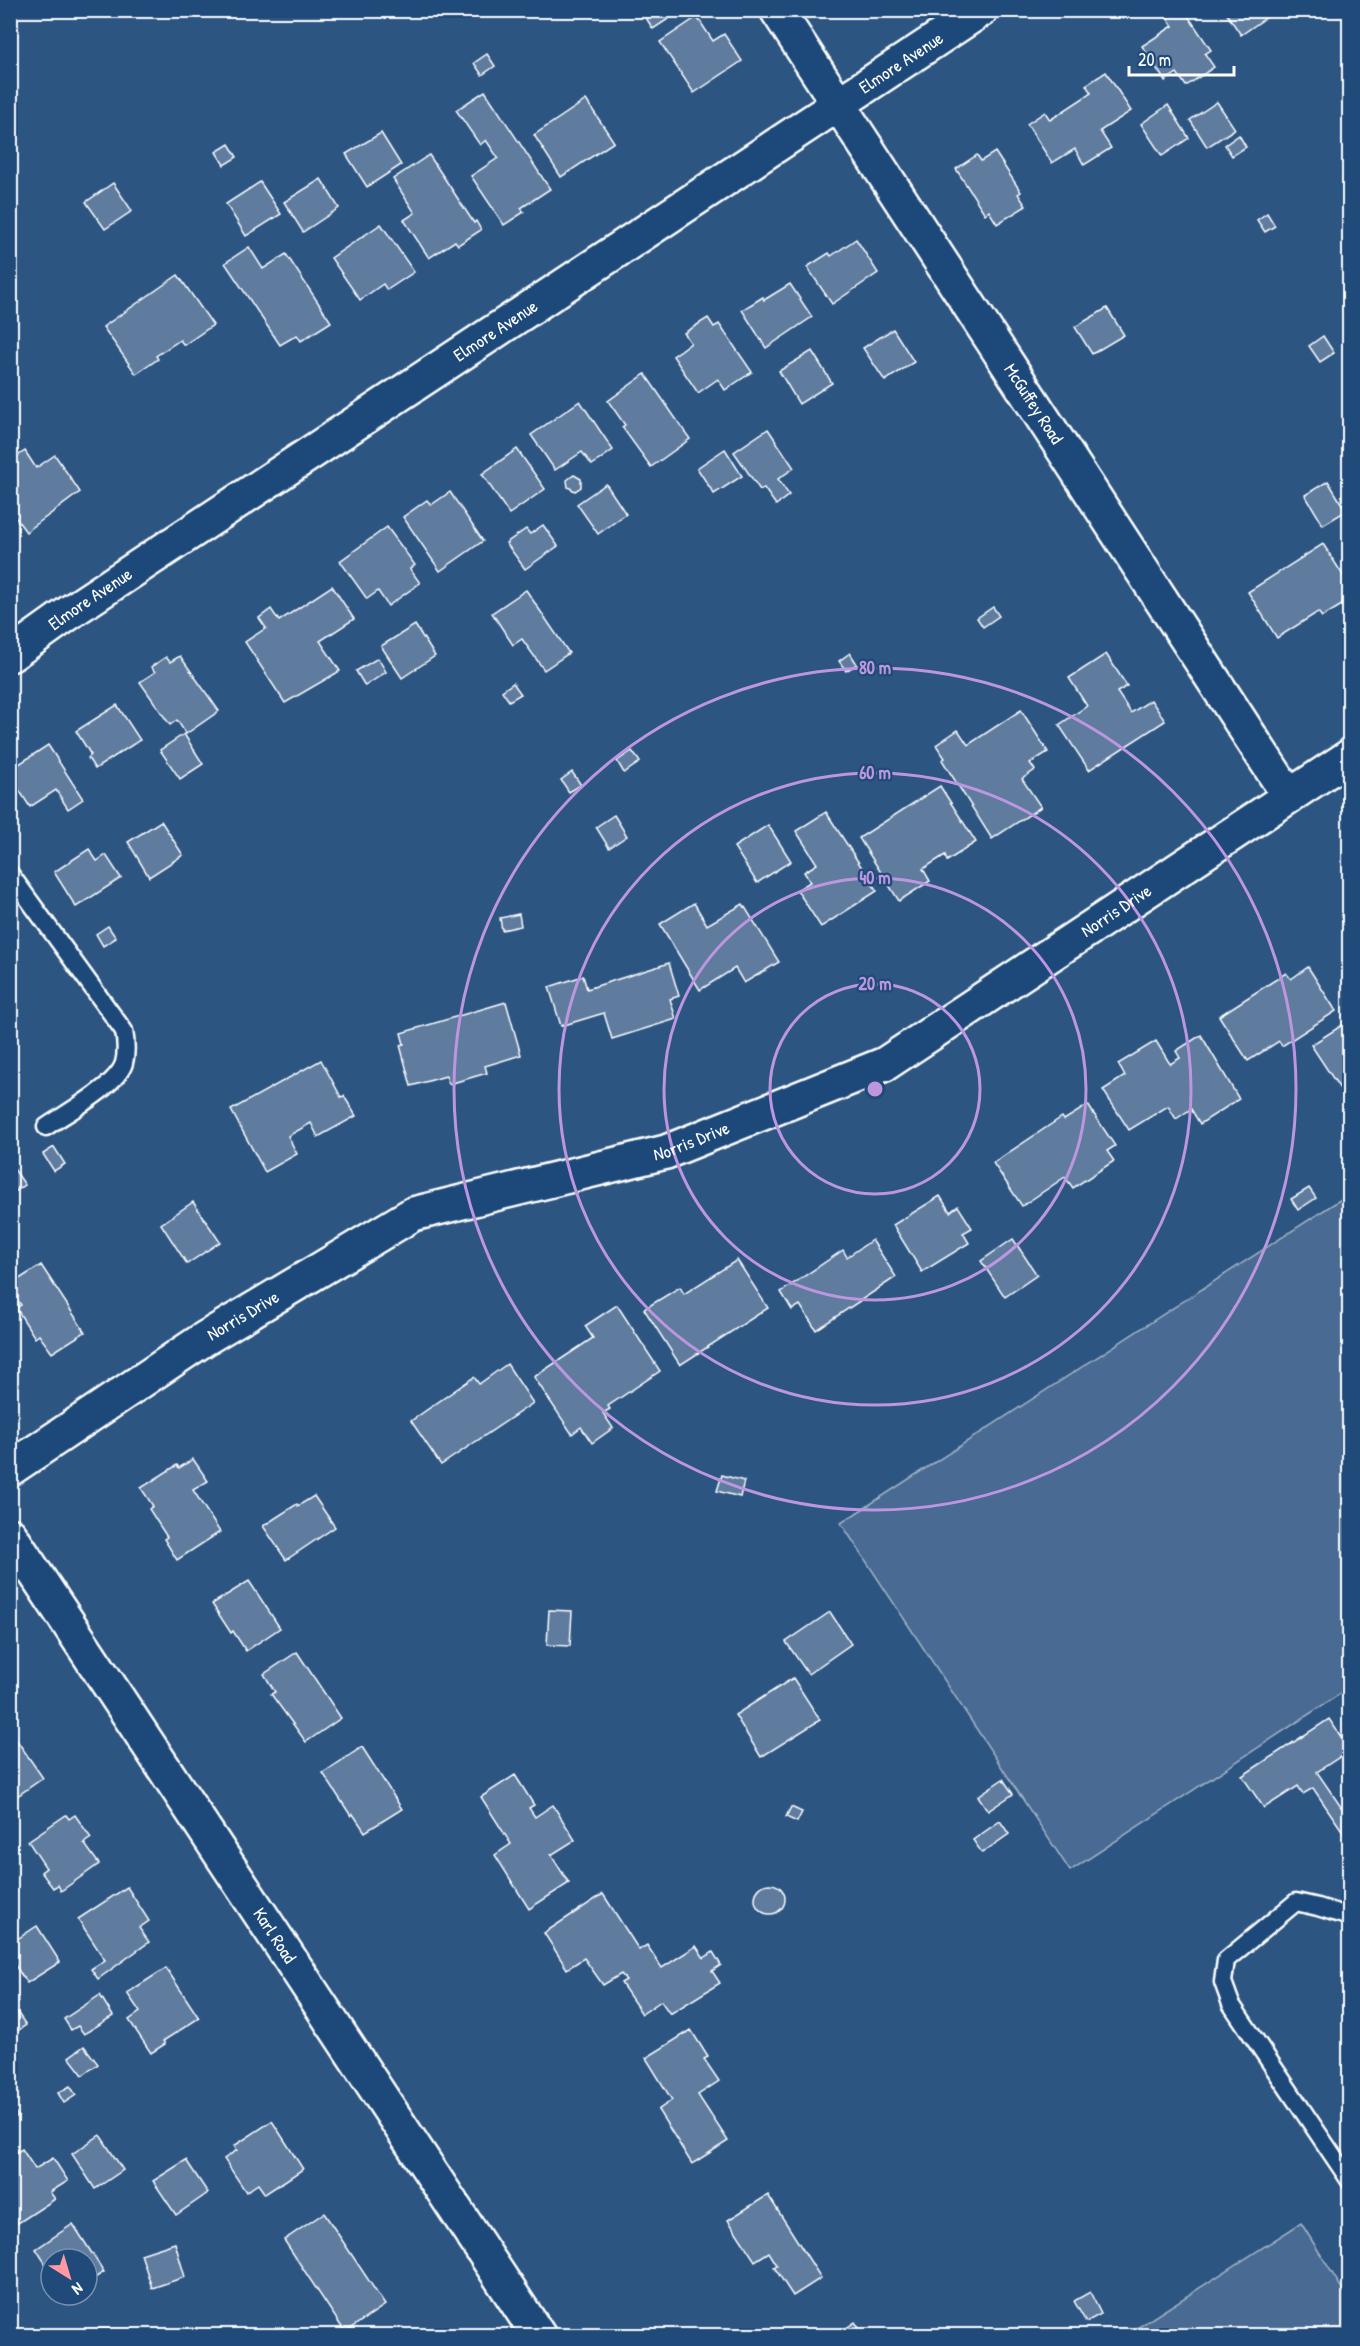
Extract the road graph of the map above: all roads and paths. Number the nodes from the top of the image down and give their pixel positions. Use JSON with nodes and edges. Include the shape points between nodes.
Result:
{"nodes":[{"id":1,"x":777,"y":10,"type":"edge"},
{"id":2,"x":981,"y":10,"type":"edge"},
{"id":3,"x":840,"y":105,"type":"junction"},
{"id":4,"x":10,"y":655,"type":"edge"},
{"id":5,"x":1350,"y":756,"type":"edge"},
{"id":6,"x":1289,"y":796,"type":"junction"},
{"id":7,"x":10,"y":874,"type":"edge"},
{"id":8,"x":46,"y":1127,"type":"dead end"},
{"id":9,"x":10,"y":1469,"type":"edge"},
{"id":10,"x":10,"y":1534,"type":"edge"},
{"id":11,"x":1350,"y":1917,"type":"edge"},
{"id":12,"x":1350,"y":2181,"type":"edge"},
{"id":13,"x":538,"y":2336,"type":"edge"}],
"edges":[{"from":1,"to":3,"type":"street","name":"McGuffey Road"},
{"from":2,"to":3,"type":"street","name":"Elmore Avenue"},
{"from":3,"to":4,"type":"street","name":"Elmore Avenue","via":[[92,597]]},
{"from":3,"to":6,"type":"street","name":"McGuffey Road"},
{"from":5,"to":6,"type":"street","name":"Norris Drive"},
{"from":6,"to":9,"type":"street","name":"Norris Drive","via":[[885,1064],[666,1152],[413,1214],[204,1339]]},
{"from":7,"to":8,"type":"lane","via":[[124,1031],[124,1065],[112,1081]]},
{"from":10,"to":13,"type":"street","name":"Karl Road"},
{"from":11,"to":12,"type":"lane","via":[[1296,1902],[1227,1960],[1223,1982],[1231,2004]]}]}
